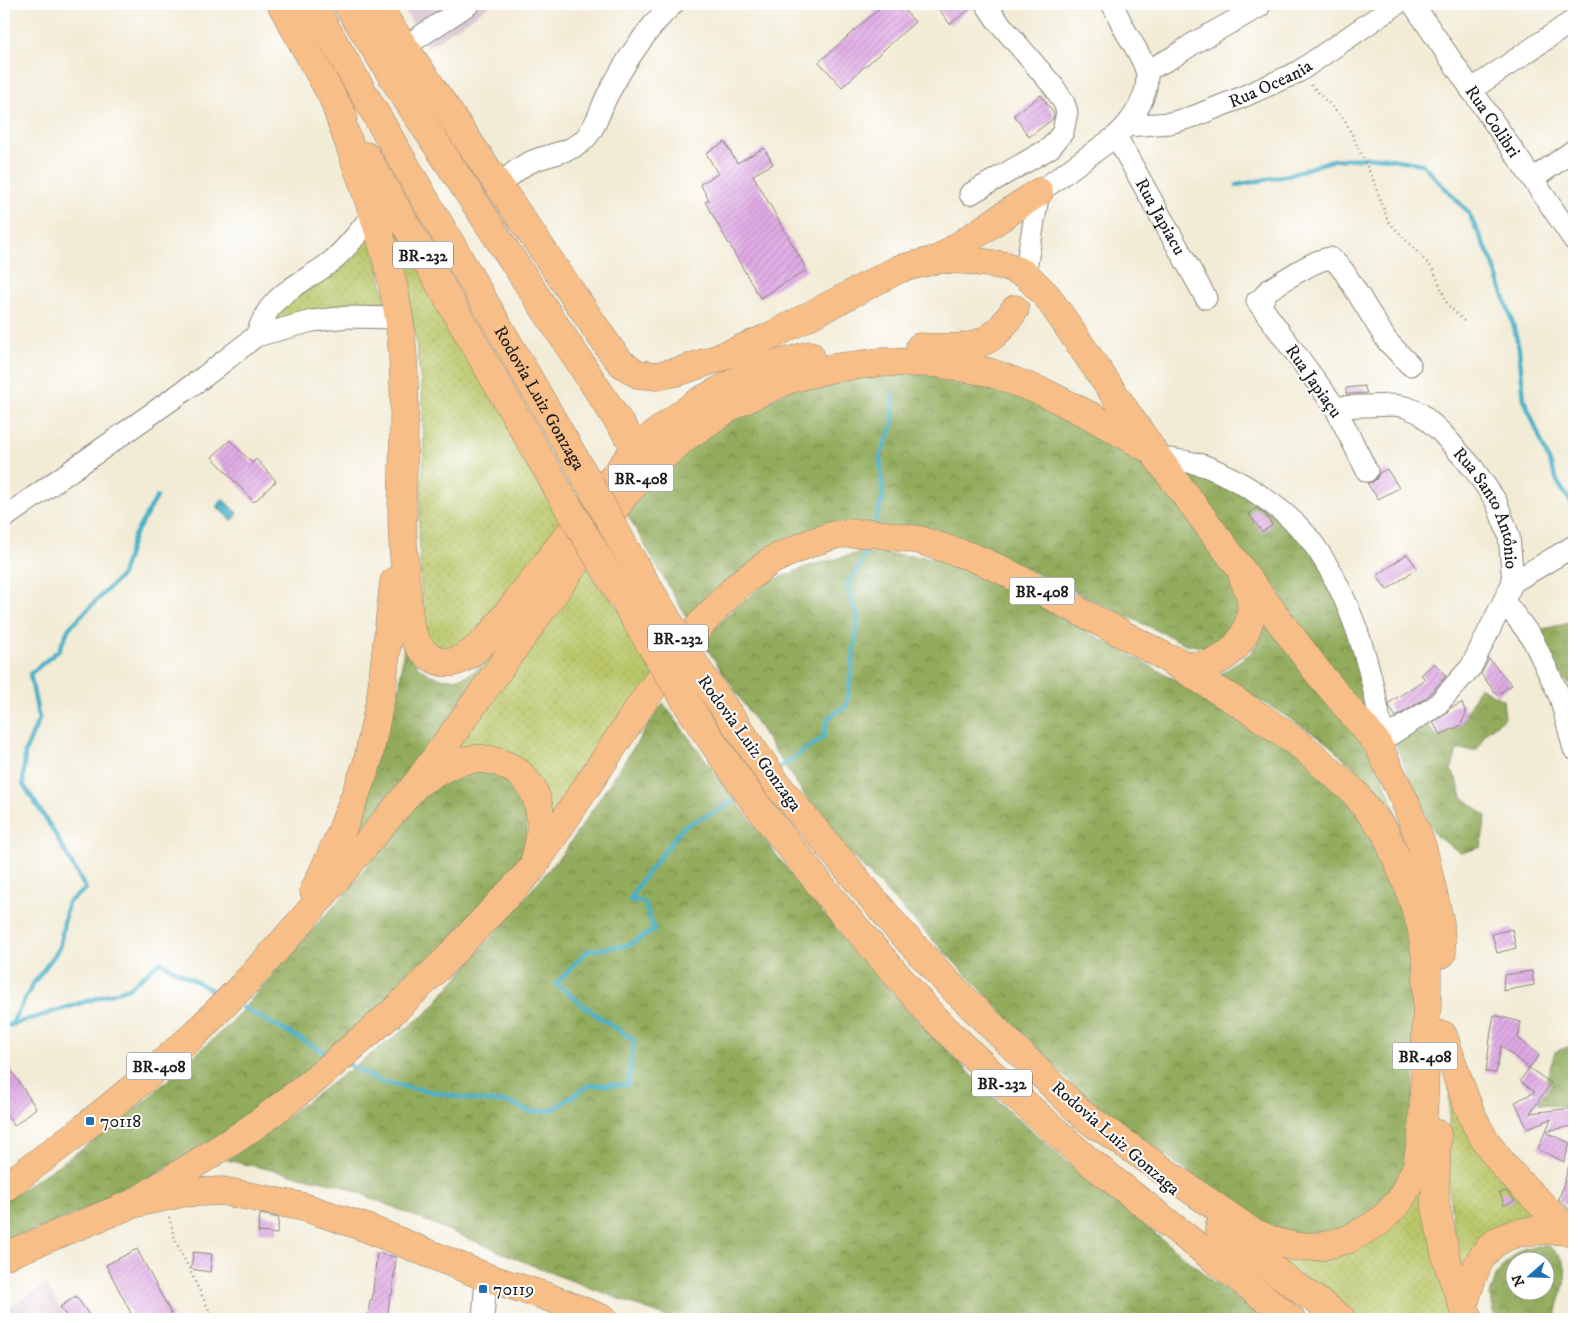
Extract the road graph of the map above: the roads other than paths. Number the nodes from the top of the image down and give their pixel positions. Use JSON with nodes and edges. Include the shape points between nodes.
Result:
{"nodes":[{"id":1,"x":281,"y":4,"type":"edge"},
{"id":2,"x":312,"y":4,"type":"edge"},
{"id":3,"x":347,"y":4,"type":"edge"},
{"id":4,"x":375,"y":4,"type":"edge"},
{"id":5,"x":469,"y":4,"type":"edge"},
{"id":6,"x":673,"y":4,"type":"edge"},
{"id":7,"x":986,"y":4,"type":"edge"},
{"id":8,"x":1112,"y":4,"type":"edge"},
{"id":9,"x":1397,"y":4,"type":"edge"},
{"id":10,"x":1413,"y":4,"type":"edge"},
{"id":11,"x":1259,"y":8,"type":"dead end"},
{"id":12,"x":1574,"y":20,"type":"edge"},
{"id":13,"x":404,"y":47,"type":"junction"},
{"id":14,"x":1146,"y":71,"type":"junction"},
{"id":15,"x":1471,"y":90,"type":"junction"},
{"id":16,"x":334,"y":101,"type":"junction"},
{"id":17,"x":1122,"y":131,"type":"junction"},
{"id":18,"x":1574,"y":150,"type":"edge"},
{"id":19,"x":1533,"y":179,"type":"junction"},
{"id":20,"x":500,"y":187,"type":"junction"},
{"id":21,"x":1039,"y":192,"type":"junction"},
{"id":22,"x":970,"y":194,"type":"dead end"},
{"id":23,"x":373,"y":214,"type":"junction"},
{"id":24,"x":1574,"y":240,"type":"edge"},
{"id":25,"x":939,"y":259,"type":"junction"},
{"id":26,"x":1025,"y":274,"type":"junction"},
{"id":27,"x":1206,"y":298,"type":"dead end"},
{"id":28,"x":1015,"y":309,"type":"junction"},
{"id":29,"x":399,"y":318,"type":"junction"},
{"id":30,"x":256,"y":336,"type":"junction"},
{"id":31,"x":1410,"y":365,"type":"dead end"},
{"id":32,"x":971,"y":369,"type":"junction"},
{"id":33,"x":1335,"y":407,"type":"junction"},
{"id":34,"x":636,"y":448,"type":"junction"},
{"id":35,"x":1154,"y":454,"type":"junction"},
{"id":36,"x":1367,"y":471,"type":"dead end"},
{"id":37,"x":402,"y":514,"type":"junction"},
{"id":38,"x":4,"y":518,"type":"edge"},
{"id":39,"x":1574,"y":546,"type":"edge"},
{"id":40,"x":1233,"y":558,"type":"junction"},
{"id":41,"x":1513,"y":582,"type":"junction"},
{"id":42,"x":1504,"y":601,"type":"junction"},
{"id":43,"x":1160,"y":654,"type":"junction"},
{"id":44,"x":1380,"y":742,"type":"junction"},
{"id":45,"x":1574,"y":749,"type":"edge"},
{"id":46,"x":418,"y":782,"type":"junction"},
{"id":47,"x":531,"y":870,"type":"junction"},
{"id":48,"x":298,"y":925,"type":"junction"},
{"id":49,"x":1443,"y":1035,"type":"junction"},
{"id":50,"x":1084,"y":1115,"type":"junction"},
{"id":51,"x":4,"y":1188,"type":"edge"},
{"id":52,"x":132,"y":1204,"type":"junction"},
{"id":53,"x":1572,"y":1232,"type":"edge"},
{"id":54,"x":4,"y":1256,"type":"edge"},
{"id":55,"x":486,"y":1277,"type":"junction"},
{"id":56,"x":1466,"y":1313,"type":"edge"},
{"id":57,"x":483,"y":1319,"type":"edge"},
{"id":58,"x":604,"y":1319,"type":"edge"},
{"id":59,"x":1291,"y":1319,"type":"edge"},
{"id":60,"x":1342,"y":1319,"type":"edge"}],
"edges":[{"from":1,"to":16,"type":"highway","name":"Rodovia Luiz Gonzaga","number":"BR-232"},
{"from":2,"to":50,"type":"highway","name":"Rodovia Luiz Gonzaga","number":"BR-232","bridge":true,"via":[[696,668],[779,787],[899,930],[961,996]]},
{"from":3,"to":34,"type":"highway"},
{"from":4,"to":13,"type":"highway"},
{"from":5,"to":13,"type":"street"},
{"from":6,"to":20,"type":"street","via":[[642,37],[585,139],[577,146],[524,165]]},
{"from":7,"to":22,"type":"street","via":[[1054,87],[1067,112],[1063,132],[1050,148]]},
{"from":8,"to":14,"type":"street"},
{"from":9,"to":17,"type":"street","name":"Rua Oceania","via":[[1298,72],[1195,116]]},
{"from":10,"to":15,"type":"street","name":"Rua Colibri"},
{"from":11,"to":14,"type":"street"},
{"from":12,"to":15,"type":"street"},
{"from":13,"to":20,"type":"highway"},
{"from":14,"to":17,"type":"street","via":[[1146,89]]},
{"from":15,"to":19,"type":"street","name":"Rua Colibri"},
{"from":16,"to":23,"type":"highway"},
{"from":16,"to":59,"type":"highway","name":"Rodovia Luiz Gonzaga","number":"BR-232","bridge":true,"via":[[638,626],[700,724],[756,803],[838,907],[938,1022],[1090,1162]]},
{"from":17,"to":21,"type":"street"},
{"from":17,"to":27,"type":"street","name":"Rua Japiacu"},
{"from":18,"to":19,"type":"street"},
{"from":19,"to":24,"type":"street","name":"Rua Colibri"},
{"from":20,"to":25,"type":"highway","via":[[610,349],[621,363],[638,374],[657,376],[716,359],[766,338],[899,269]]},
{"from":21,"to":25,"type":"highway"},
{"from":21,"to":26,"type":"street"},
{"from":23,"to":29,"type":"highway"},
{"from":23,"to":30,"type":"street","via":[[348,246],[271,307]]},
{"from":25,"to":26,"type":"highway","via":[[1007,266]]},
{"from":26,"to":28,"type":"highway"},
{"from":26,"to":35,"type":"highway","via":[[1047,296]]},
{"from":28,"to":32,"type":"highway","via":[[995,353]]},
{"from":28,"to":34,"type":"highway","via":[[998,331],[986,341],[971,346],[943,348],[878,344],[825,351],[757,370],[696,403]]},
{"from":29,"to":30,"type":"street","via":[[339,318]]},
{"from":29,"to":37,"type":"highway","via":[[403,369]]},
{"from":30,"to":38,"type":"street"},
{"from":31,"to":33,"type":"street","name":"Rua Japiaçu","via":[[1387,341],[1337,263],[1330,258],[1313,264],[1270,289],[1264,298],[1257,301]]},
{"from":32,"to":35,"type":"highway","number":"BR-408","via":[[989,372],[1043,392]]},
{"from":32,"to":46,"type":"highway","number":"BR-408","via":[[936,363],[883,362],[833,368],[790,379],[734,404],[683,439],[623,497]]},
{"from":33,"to":36,"type":"street","name":"Rua Japiaçu"},
{"from":33,"to":41,"type":"street","name":"Rua Santo Antônio","via":[[1406,407],[1441,432],[1473,468],[1496,501],[1509,536]]},
{"from":34,"to":37,"type":"highway","via":[[488,638],[473,652],[456,661],[442,662],[430,658],[411,632]]},
{"from":35,"to":40,"type":"highway","number":"BR-408"},
{"from":35,"to":44,"type":"street","via":[[1204,466],[1231,478],[1281,512],[1312,541],[1344,599],[1358,636],[1377,703]]},
{"from":37,"to":48,"type":"highway","via":[[381,696],[367,764],[340,835]]},
{"from":39,"to":41,"type":"street"},
{"from":40,"to":43,"type":"highway","via":[[1251,599],[1251,617],[1235,649],[1203,665],[1186,665]]},
{"from":40,"to":44,"type":"highway","number":"BR-408","via":[[1317,671]]},
{"from":41,"to":42,"type":"street","name":"Rua Santo Antônio"},
{"from":42,"to":44,"type":"street","name":"Rua Santo Antônio","via":[[1471,666],[1436,706]]},
{"from":42,"to":45,"type":"street","via":[[1532,638],[1544,662],[1560,697]]},
{"from":43,"to":47,"type":"highway","number":"BR-408","via":[[1002,570],[919,540],[872,533],[838,534],[810,543],[772,560],[737,586],[701,624],[646,697]]},
{"from":43,"to":50,"type":"highway","number":"BR-408","via":[[1303,747],[1354,792],[1385,832],[1409,888],[1421,926],[1427,964],[1422,1136],[1417,1166],[1400,1200],[1379,1222],[1349,1239],[1323,1246],[1297,1246],[1252,1232]]},
{"from":44,"to":49,"type":"highway","number":"BR-408","via":[[1423,848],[1430,876],[1441,932]]},
{"from":46,"to":47,"type":"highway","via":[[444,768],[477,759],[494,760],[522,775],[534,792],[541,831]]},
{"from":46,"to":48,"type":"highway","number":"BR-408"},
{"from":47,"to":52,"type":"highway","number":"BR-408","via":[[399,1006],[311,1083],[243,1134]]},
{"from":48,"to":51,"type":"highway","number":"BR-408","via":[[251,978],[144,1080],[86,1128]]},
{"from":49,"to":53,"type":"highway","via":[[1478,1128],[1517,1180]]},
{"from":49,"to":56,"type":"highway","number":"BR-408","via":[[1435,1202],[1446,1258]]},
{"from":50,"to":60,"type":"highway","name":"Rodovia Luiz Gonzaga","number":"BR-232","via":[[1246,1250]]},
{"from":52,"to":54,"type":"highway","number":"BR-408"},
{"from":52,"to":55,"type":"highway","via":[[182,1193],[222,1191],[263,1198],[304,1207],[364,1227]]},
{"from":53,"to":56,"type":"highway","via":[[1540,1230],[1513,1234],[1496,1243],[1486,1252],[1475,1271]]},
{"from":55,"to":57,"type":"street"},
{"from":55,"to":58,"type":"highway"}]}
